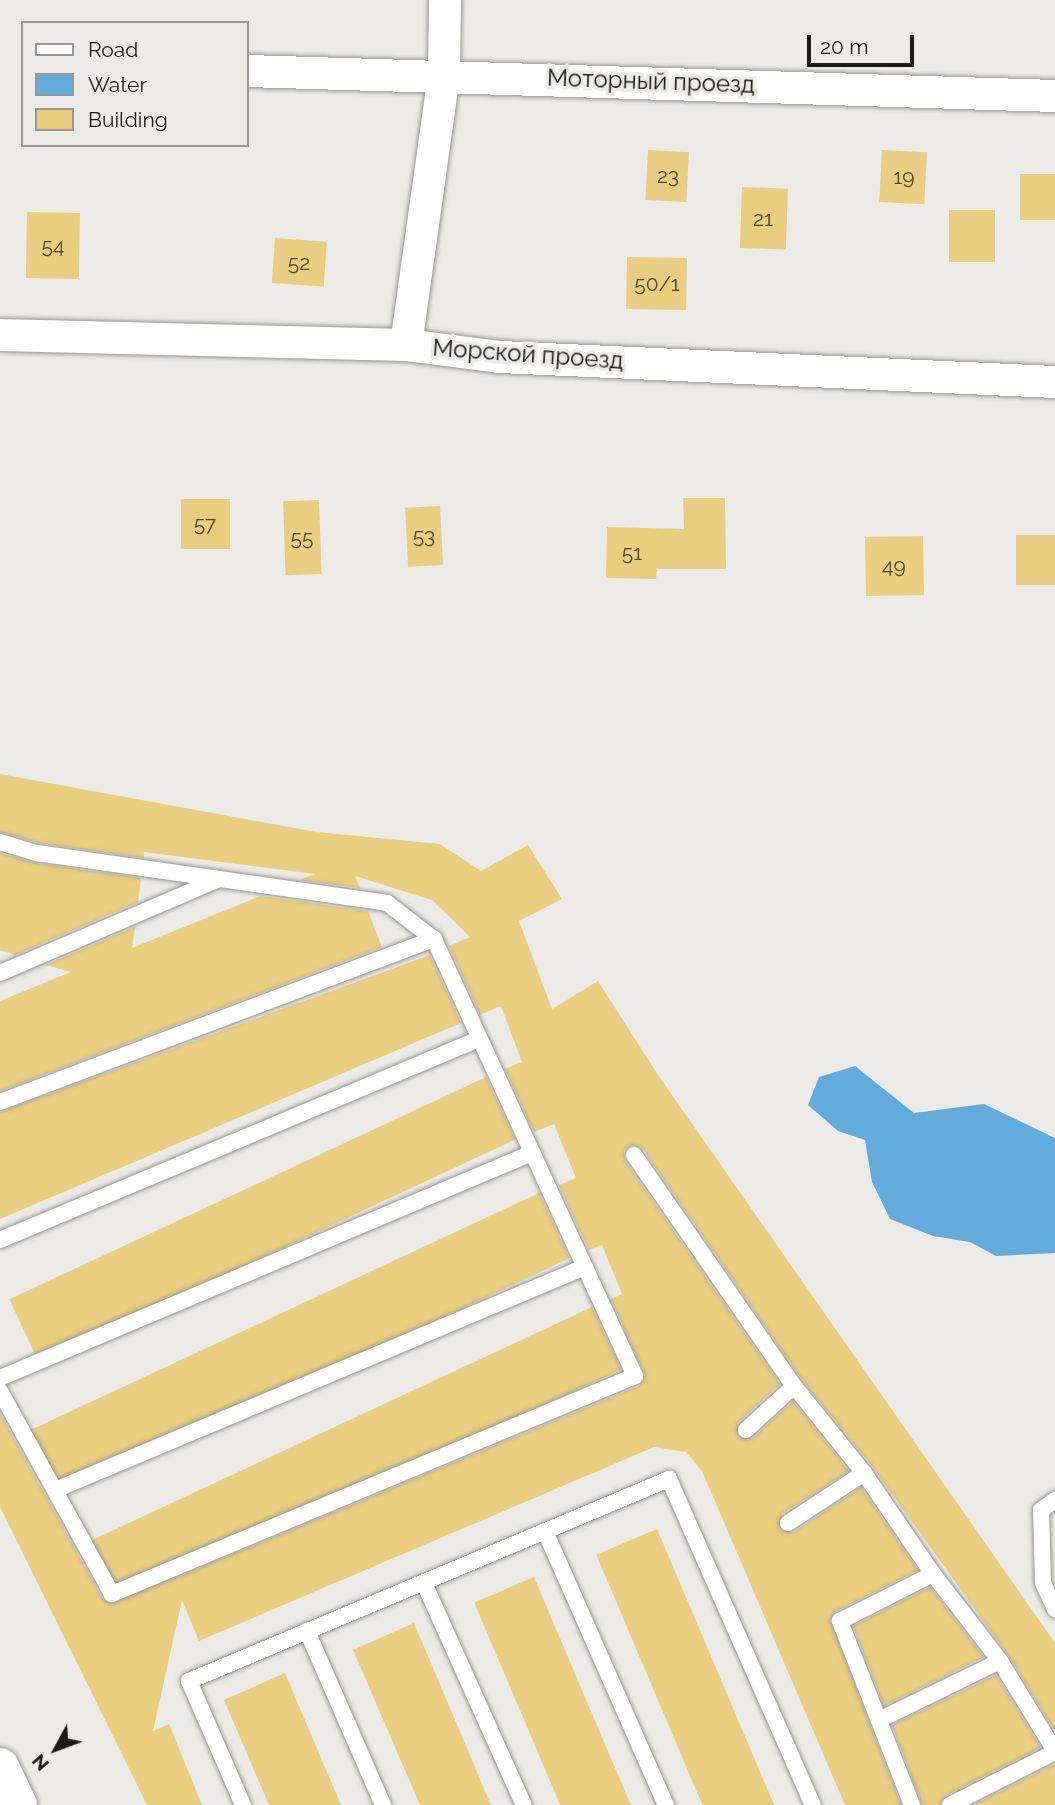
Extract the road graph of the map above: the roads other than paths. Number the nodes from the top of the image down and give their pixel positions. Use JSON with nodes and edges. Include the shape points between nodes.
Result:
{"nodes":[{"id":1,"x":445,"y":0,"type":"edge"},
{"id":2,"x":248,"y":71,"type":"edge"},
{"id":3,"x":444,"y":74,"type":"junction"},
{"id":4,"x":1055,"y":96,"type":"edge"},
{"id":5,"x":0,"y":335,"type":"edge"},
{"id":6,"x":406,"y":345,"type":"junction"},
{"id":7,"x":1055,"y":382,"type":"edge"},
{"id":8,"x":0,"y":842,"type":"edge"},
{"id":9,"x":219,"y":879,"type":"junction"},
{"id":10,"x":434,"y":939,"type":"junction"},
{"id":11,"x":2,"y":971,"type":"edge"},
{"id":12,"x":479,"y":1039,"type":"junction"},
{"id":13,"x":0,"y":1102,"type":"edge"},
{"id":14,"x":532,"y":1153,"type":"junction"},
{"id":15,"x":634,"y":1155,"type":"dead end"},
{"id":16,"x":0,"y":1240,"type":"edge"},
{"id":17,"x":585,"y":1267,"type":"junction"},
{"id":18,"x":0,"y":1378,"type":"edge"},
{"id":19,"x":794,"y":1386,"type":"junction"},
{"id":20,"x":0,"y":1391,"type":"edge"},
{"id":21,"x":746,"y":1430,"type":"dead end"},
{"id":22,"x":864,"y":1473,"type":"junction"},
{"id":23,"x":55,"y":1490,"type":"junction"},
{"id":24,"x":1055,"y":1500,"type":"edge"},
{"id":25,"x":788,"y":1523,"type":"dead end"},
{"id":26,"x":545,"y":1531,"type":"junction"},
{"id":27,"x":933,"y":1574,"type":"junction"},
{"id":28,"x":424,"y":1583,"type":"junction"},
{"id":29,"x":1055,"y":1609,"type":"edge"},
{"id":30,"x":307,"y":1631,"type":"junction"},
{"id":31,"x":1000,"y":1661,"type":"junction"},
{"id":32,"x":879,"y":1720,"type":"junction"},
{"id":33,"x":1055,"y":1752,"type":"edge"},
{"id":34,"x":0,"y":1767,"type":"edge"},
{"id":35,"x":19,"y":1805,"type":"edge"},
{"id":36,"x":243,"y":1805,"type":"edge"},
{"id":37,"x":383,"y":1805,"type":"edge"},
{"id":38,"x":524,"y":1805,"type":"edge"},
{"id":39,"x":666,"y":1805,"type":"edge"},
{"id":40,"x":813,"y":1805,"type":"edge"},
{"id":41,"x":912,"y":1805,"type":"edge"},
{"id":42,"x":950,"y":1805,"type":"edge"}],
"edges":[{"from":1,"to":3,"type":"street"},
{"from":2,"to":3,"type":"street","name":"Моторный проезд"},
{"from":3,"to":4,"type":"street","name":"Моторный проезд"},
{"from":3,"to":6,"type":"street"},
{"from":5,"to":6,"type":"street","name":"Морской проезд"},
{"from":6,"to":7,"type":"street","name":"Морской проезд","via":[[499,356]]},
{"from":8,"to":9,"type":"lane","via":[[37,853]]},
{"from":9,"to":10,"type":"lane","via":[[387,903]]},
{"from":9,"to":11,"type":"lane"},
{"from":10,"to":12,"type":"lane"},
{"from":10,"to":13,"type":"lane"},
{"from":12,"to":14,"type":"lane"},
{"from":12,"to":16,"type":"lane"},
{"from":14,"to":17,"type":"lane"},
{"from":14,"to":18,"type":"lane"},
{"from":15,"to":19,"type":"lane"},
{"from":17,"to":23,"type":"lane"},
{"from":17,"to":23,"type":"lane","via":[[635,1376],[112,1594]]},
{"from":19,"to":21,"type":"lane"},
{"from":19,"to":22,"type":"lane"},
{"from":20,"to":23,"type":"lane"},
{"from":22,"to":25,"type":"lane"},
{"from":22,"to":27,"type":"lane"},
{"from":24,"to":29,"type":"lane","via":[[1041,1510],[1043,1583]]},
{"from":26,"to":28,"type":"lane"},
{"from":26,"to":39,"type":"lane"},
{"from":26,"to":40,"type":"lane","via":[[669,1479]]},
{"from":27,"to":31,"type":"lane"},
{"from":27,"to":32,"type":"lane","via":[[839,1621]]},
{"from":28,"to":30,"type":"lane"},
{"from":28,"to":38,"type":"lane"},
{"from":30,"to":36,"type":"lane","via":[[189,1681]]},
{"from":30,"to":37,"type":"lane"},
{"from":31,"to":32,"type":"lane"},
{"from":31,"to":33,"type":"lane"},
{"from":32,"to":41,"type":"lane"},
{"from":33,"to":42,"type":"lane"},
{"from":34,"to":35,"type":"main road"}]}
